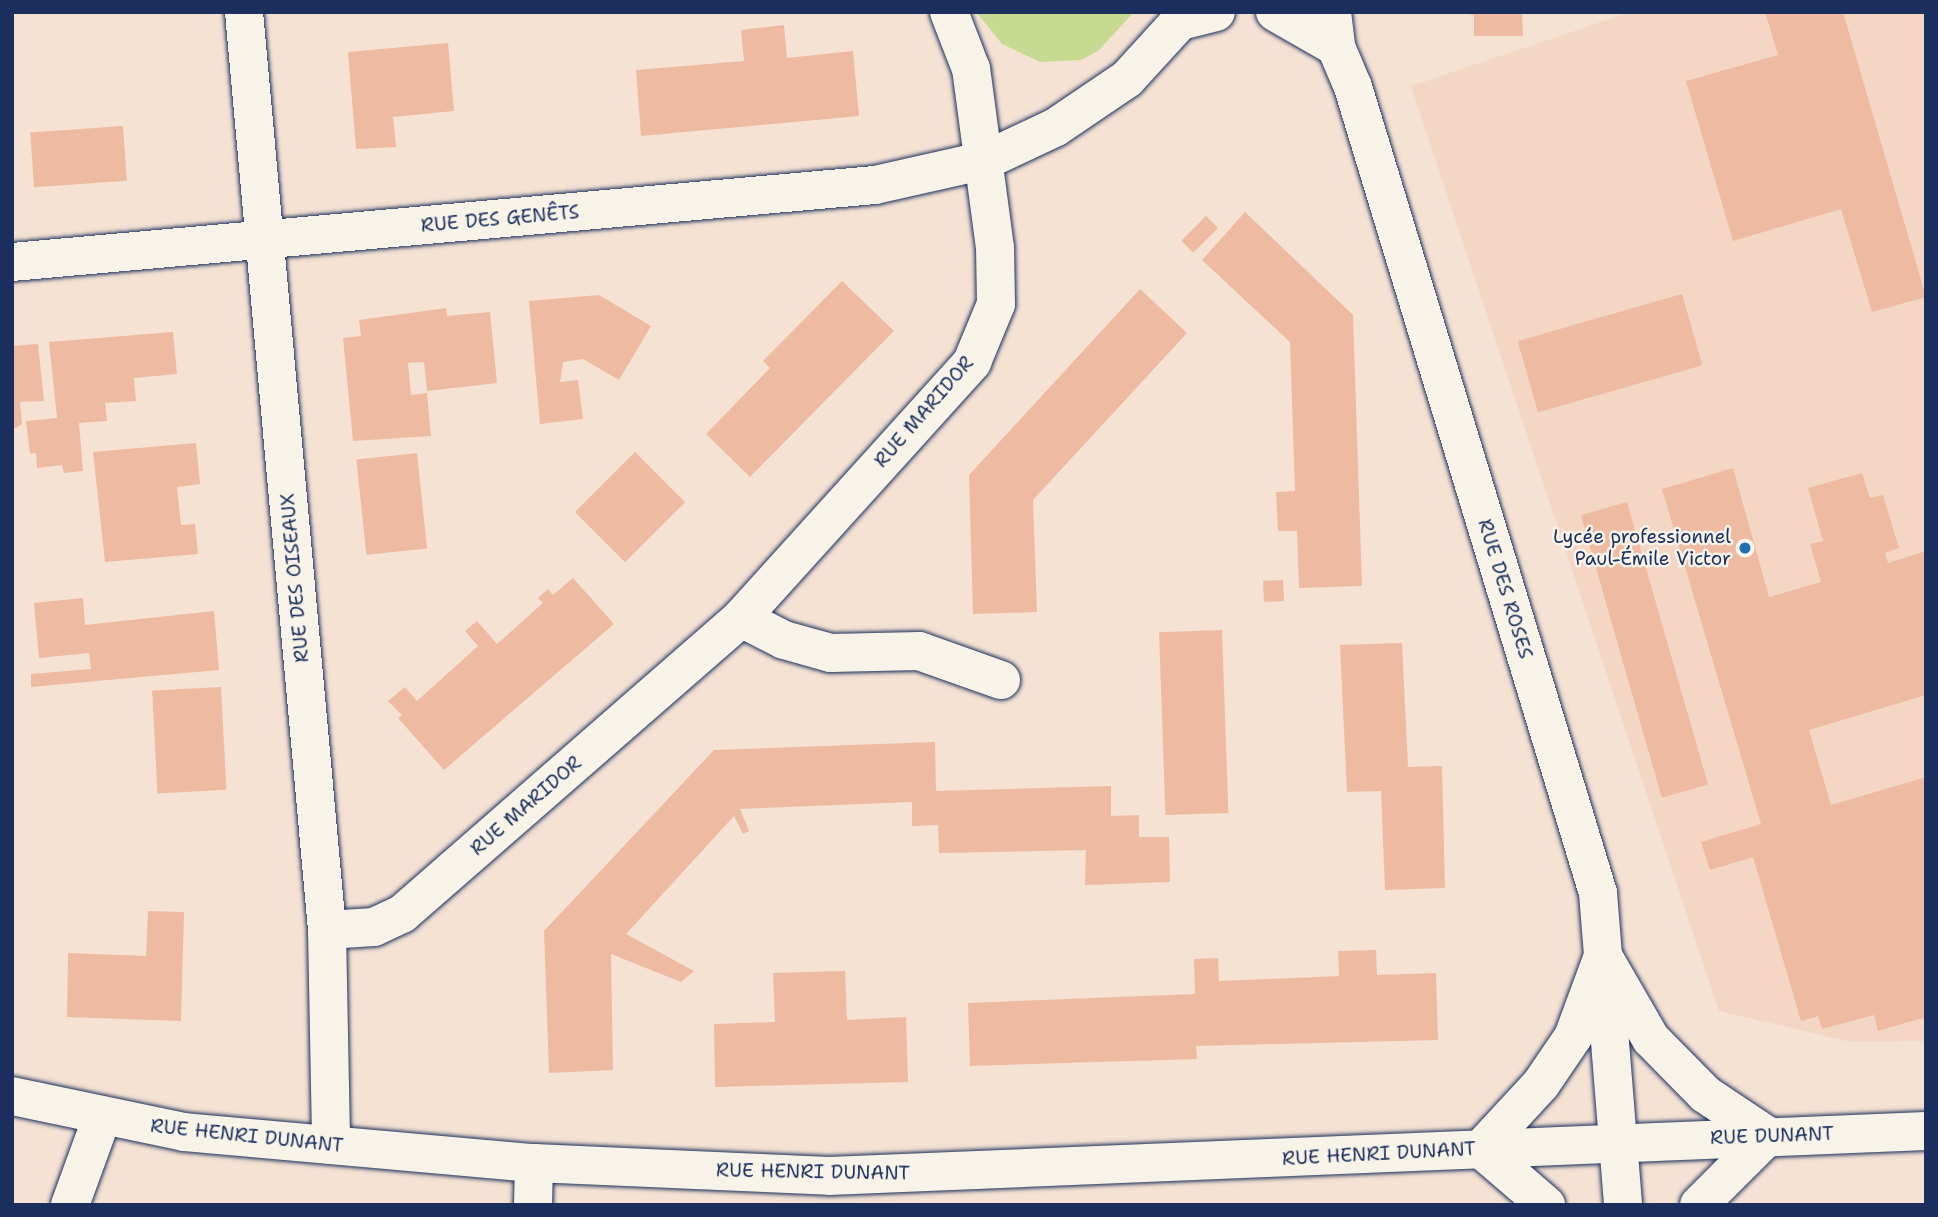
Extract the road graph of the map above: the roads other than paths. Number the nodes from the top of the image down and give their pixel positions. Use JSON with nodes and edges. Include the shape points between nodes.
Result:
{"nodes":[{"id":1,"x":244,"y":12,"type":"edge"},
{"id":2,"x":949,"y":12,"type":"edge"},
{"id":3,"x":1216,"y":12,"type":"edge"},
{"id":4,"x":1275,"y":12,"type":"edge"},
{"id":5,"x":1334,"y":30,"type":"edge"},
{"id":6,"x":986,"y":160,"type":"junction"},
{"id":7,"x":265,"y":240,"type":"junction"},
{"id":8,"x":12,"y":262,"type":"edge"},
{"id":9,"x":741,"y":618,"type":"junction"},
{"id":10,"x":1001,"y":680,"type":"dead end"},
{"id":11,"x":327,"y":930,"type":"junction"},
{"id":12,"x":1603,"y":956,"type":"junction"},
{"id":13,"x":12,"y":1096,"type":"edge"},
{"id":14,"x":102,"y":1117,"type":"junction"},
{"id":15,"x":1926,"y":1131,"type":"edge"},
{"id":16,"x":1768,"y":1136,"type":"junction"},
{"id":17,"x":1618,"y":1141,"type":"junction"},
{"id":18,"x":331,"y":1145,"type":"junction"},
{"id":19,"x":1481,"y":1149,"type":"junction"},
{"id":20,"x":534,"y":1163,"type":"junction"},
{"id":21,"x":70,"y":1205,"type":"edge"},
{"id":22,"x":533,"y":1205,"type":"edge"},
{"id":23,"x":1546,"y":1205,"type":"edge"},
{"id":24,"x":1623,"y":1205,"type":"edge"},
{"id":25,"x":1699,"y":1205,"type":"edge"}],
"edges":[{"from":1,"to":7,"type":"street","name":"RUE DES OISEAUX"},
{"from":2,"to":6,"type":"street","via":[[971,69]]},
{"from":3,"to":6,"type":"street","via":[[1180,21],[1127,79],[1056,127]]},
{"from":4,"to":5,"type":"street","name":"RUE DES ROSES"},
{"from":5,"to":12,"type":"street","name":"RUE DES ROSES","via":[[1598,893]]},
{"from":6,"to":7,"type":"street","name":"RUE DES GENÊTS","via":[[875,185]]},
{"from":6,"to":9,"type":"street","name":"RUE MARIDOR","via":[[996,304],[972,362]]},
{"from":7,"to":8,"type":"street","name":"RUE DES GENÊTS"},
{"from":7,"to":11,"type":"street","name":"RUE DES OISEAUX"},
{"from":9,"to":10,"type":"street","via":[[784,640],[831,653],[919,651]]},
{"from":9,"to":11,"type":"street","name":"RUE MARIDOR","via":[[402,914],[374,927]]},
{"from":11,"to":18,"type":"street","name":"RUE DES OISEAUX"},
{"from":12,"to":16,"type":"street","via":[[1651,1039],[1705,1094]]},
{"from":12,"to":17,"type":"street","name":"RUE DES ROSES"},
{"from":12,"to":19,"type":"street","via":[[1573,1037],[1541,1084]]},
{"from":13,"to":14,"type":"street","name":"RUE HENRI DUNANT"},
{"from":14,"to":18,"type":"street","name":"RUE HENRI DUNANT","via":[[184,1132]]},
{"from":14,"to":21,"type":"street"},
{"from":15,"to":16,"type":"street","name":"RUE DUNANT"},
{"from":16,"to":17,"type":"street","name":"RUE DUNANT"},
{"from":16,"to":25,"type":"street"},
{"from":17,"to":19,"type":"street","name":"RUE HENRI DUNANT"},
{"from":17,"to":24,"type":"street","name":"RUE DES ROSES"},
{"from":18,"to":20,"type":"street","name":"RUE HENRI DUNANT"},
{"from":19,"to":20,"type":"street","name":"RUE HENRI DUNANT","via":[[829,1176]]},
{"from":19,"to":23,"type":"street"},
{"from":20,"to":22,"type":"street"}]}
